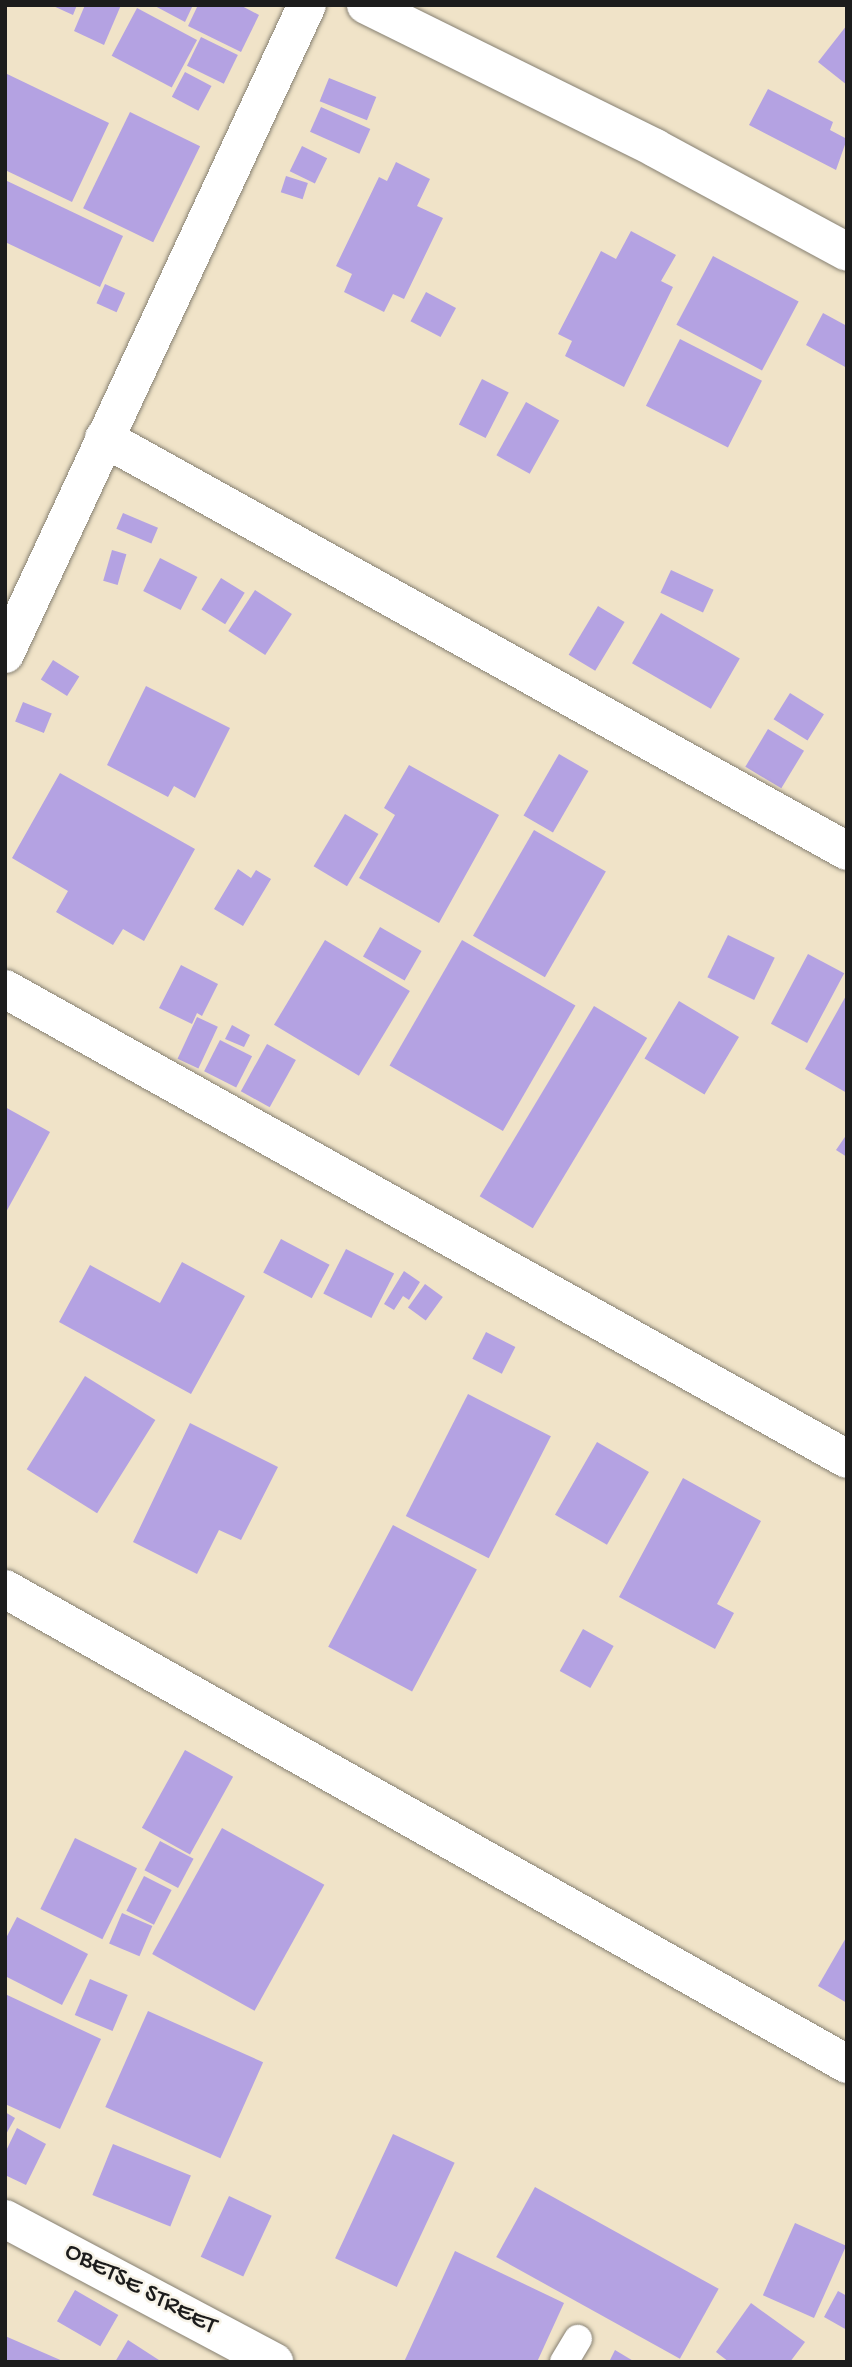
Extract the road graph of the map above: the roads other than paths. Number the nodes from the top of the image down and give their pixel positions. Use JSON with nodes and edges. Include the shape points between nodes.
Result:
{"nodes":[{"id":1,"x":307,"y":5,"type":"edge"},
{"id":2,"x":366,"y":5,"type":"edge"},
{"id":3,"x":847,"y":252,"type":"edge"},
{"id":4,"x":104,"y":438,"type":"junction"},
{"id":5,"x":5,"y":654,"type":"edge"},
{"id":6,"x":847,"y":851,"type":"edge"},
{"id":7,"x":5,"y":989,"type":"edge"},
{"id":8,"x":847,"y":1460,"type":"edge"},
{"id":9,"x":5,"y":1589,"type":"edge"},
{"id":10,"x":847,"y":2064,"type":"edge"},
{"id":11,"x":5,"y":2219,"type":"edge"},
{"id":12,"x":274,"y":2362,"type":"edge"}],
"edges":[{"from":1,"to":4,"type":"street"},
{"from":2,"to":3,"type":"street","via":[[655,148]]},
{"from":4,"to":5,"type":"street"},
{"from":4,"to":6,"type":"street"},
{"from":7,"to":8,"type":"street"},
{"from":9,"to":10,"type":"street"},
{"from":11,"to":12,"type":"street","name":"OBETSE STREET"}]}
